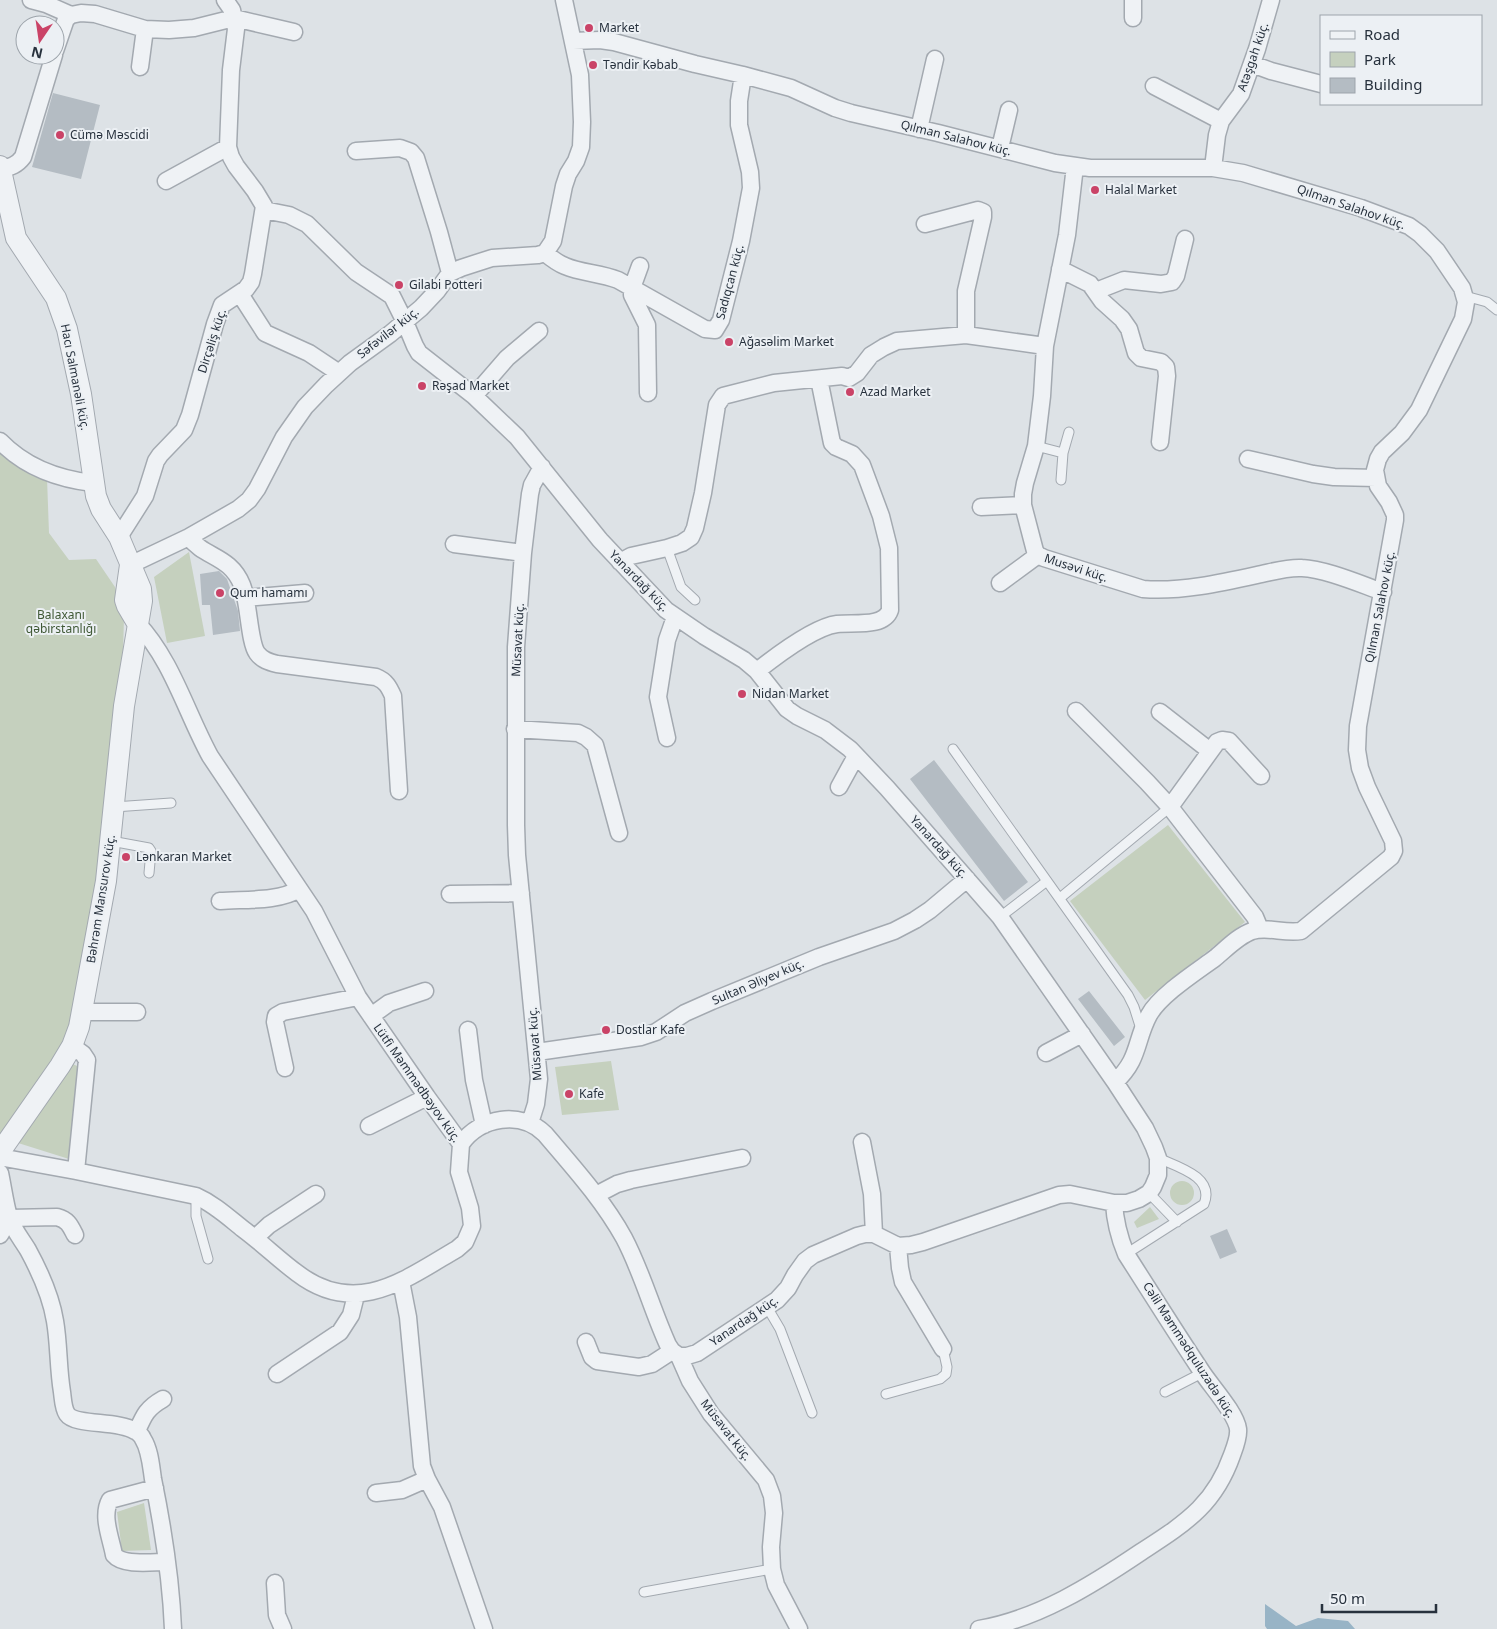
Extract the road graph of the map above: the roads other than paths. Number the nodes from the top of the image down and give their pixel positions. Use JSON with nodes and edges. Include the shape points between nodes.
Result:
{"nodes":[{"id":1,"x":31,"y":0,"type":"edge"},
{"id":2,"x":225,"y":0,"type":"edge"},
{"id":3,"x":564,"y":0,"type":"edge"},
{"id":4,"x":1133,"y":0,"type":"edge"},
{"id":5,"x":1271,"y":0,"type":"edge"},
{"id":6,"x":72,"y":14,"type":"junction"},
{"id":7,"x":234,"y":18,"type":"junction"},
{"id":8,"x":1133,"y":18,"type":"dead end"},
{"id":9,"x":65,"y":21,"type":"edge"},
{"id":10,"x":145,"y":30,"type":"junction"},
{"id":11,"x":294,"y":32,"type":"dead end"},
{"id":12,"x":573,"y":40,"type":"junction"},
{"id":13,"x":934,"y":59,"type":"dead end"},
{"id":14,"x":1252,"y":64,"type":"junction"},
{"id":15,"x":51,"y":65,"type":"edge"},
{"id":16,"x":140,"y":67,"type":"dead end"},
{"id":17,"x":743,"y":75,"type":"junction"},
{"id":18,"x":1320,"y":84,"type":"edge"},
{"id":19,"x":1154,"y":86,"type":"dead end"},
{"id":20,"x":1010,"y":110,"type":"dead end"},
{"id":21,"x":1221,"y":121,"type":"junction"},
{"id":22,"x":919,"y":129,"type":"junction"},
{"id":23,"x":228,"y":146,"type":"junction"},
{"id":24,"x":1000,"y":148,"type":"junction"},
{"id":25,"x":356,"y":151,"type":"dead end"},
{"id":26,"x":1076,"y":166,"type":"junction"},
{"id":27,"x":0,"y":168,"type":"edge"},
{"id":28,"x":1213,"y":168,"type":"junction"},
{"id":29,"x":166,"y":181,"type":"dead end"},
{"id":30,"x":264,"y":210,"type":"junction"},
{"id":31,"x":925,"y":224,"type":"dead end"},
{"id":32,"x":1185,"y":239,"type":"dead end"},
{"id":33,"x":545,"y":253,"type":"junction"},
{"id":34,"x":640,"y":266,"type":"dead end"},
{"id":35,"x":1060,"y":269,"type":"junction"},
{"id":36,"x":450,"y":273,"type":"junction"},
{"id":37,"x":632,"y":288,"type":"junction"},
{"id":38,"x":1096,"y":291,"type":"junction"},
{"id":39,"x":240,"y":294,"type":"junction"},
{"id":40,"x":1465,"y":296,"type":"junction"},
{"id":41,"x":1497,"y":310,"type":"edge"},
{"id":42,"x":405,"y":322,"type":"junction"},
{"id":43,"x":539,"y":331,"type":"dead end"},
{"id":44,"x":966,"y":335,"type":"junction"},
{"id":45,"x":1045,"y":346,"type":"junction"},
{"id":46,"x":339,"y":372,"type":"junction"},
{"id":47,"x":819,"y":379,"type":"junction"},
{"id":48,"x":648,"y":393,"type":"dead end"},
{"id":49,"x":474,"y":396,"type":"junction"},
{"id":50,"x":1069,"y":432,"type":"dead end"},
{"id":51,"x":0,"y":441,"type":"edge"},
{"id":52,"x":1160,"y":442,"type":"dead end"},
{"id":53,"x":1036,"y":446,"type":"junction"},
{"id":54,"x":1063,"y":453,"type":"junction"},
{"id":55,"x":1248,"y":459,"type":"dead end"},
{"id":56,"x":542,"y":467,"type":"junction"},
{"id":57,"x":1376,"y":478,"type":"junction"},
{"id":58,"x":1061,"y":480,"type":"dead end"},
{"id":59,"x":93,"y":483,"type":"junction"},
{"id":60,"x":1024,"y":505,"type":"junction"},
{"id":61,"x":981,"y":507,"type":"dead end"},
{"id":62,"x":119,"y":537,"type":"junction"},
{"id":63,"x":189,"y":537,"type":"junction"},
{"id":64,"x":454,"y":544,"type":"dead end"},
{"id":65,"x":667,"y":548,"type":"junction"},
{"id":66,"x":523,"y":553,"type":"junction"},
{"id":67,"x":1038,"y":555,"type":"junction"},
{"id":68,"x":620,"y":562,"type":"junction"},
{"id":69,"x":130,"y":565,"type":"junction"},
{"id":70,"x":1000,"y":583,"type":"dead end"},
{"id":71,"x":1383,"y":592,"type":"junction"},
{"id":72,"x":304,"y":593,"type":"dead end"},
{"id":73,"x":246,"y":598,"type":"junction"},
{"id":74,"x":695,"y":600,"type":"dead end"},
{"id":75,"x":675,"y":617,"type":"junction"},
{"id":76,"x":137,"y":623,"type":"junction"},
{"id":77,"x":757,"y":671,"type":"junction"},
{"id":78,"x":1076,"y":711,"type":"dead end"},
{"id":79,"x":1160,"y":712,"type":"dead end"},
{"id":80,"x":515,"y":729,"type":"junction"},
{"id":81,"x":667,"y":738,"type":"dead end"},
{"id":82,"x":953,"y":750,"type":"dead end"},
{"id":83,"x":1210,"y":751,"type":"junction"},
{"id":84,"x":856,"y":756,"type":"junction"},
{"id":85,"x":1261,"y":776,"type":"dead end"},
{"id":86,"x":839,"y":787,"type":"dead end"},
{"id":87,"x":399,"y":791,"type":"dead end"},
{"id":88,"x":171,"y":803,"type":"dead end"},
{"id":89,"x":114,"y":807,"type":"junction"},
{"id":90,"x":1170,"y":807,"type":"junction"},
{"id":91,"x":619,"y":832,"type":"dead end"},
{"id":92,"x":111,"y":840,"type":"junction"},
{"id":93,"x":149,"y":873,"type":"dead end"},
{"id":94,"x":967,"y":879,"type":"junction"},
{"id":95,"x":1048,"y":881,"type":"junction"},
{"id":96,"x":299,"y":889,"type":"junction"},
{"id":97,"x":521,"y":893,"type":"junction"},
{"id":98,"x":450,"y":894,"type":"dead end"},
{"id":99,"x":1060,"y":898,"type":"junction"},
{"id":100,"x":220,"y":901,"type":"dead end"},
{"id":101,"x":1000,"y":917,"type":"junction"},
{"id":102,"x":1260,"y":929,"type":"junction"},
{"id":103,"x":425,"y":991,"type":"dead end"},
{"id":104,"x":358,"y":997,"type":"junction"},
{"id":105,"x":83,"y":1012,"type":"junction"},
{"id":106,"x":137,"y":1012,"type":"dead end"},
{"id":107,"x":370,"y":1016,"type":"junction"},
{"id":108,"x":468,"y":1030,"type":"dead end"},
{"id":109,"x":1142,"y":1032,"type":"junction"},
{"id":110,"x":1082,"y":1034,"type":"junction"},
{"id":111,"x":72,"y":1046,"type":"junction"},
{"id":112,"x":537,"y":1052,"type":"junction"},
{"id":113,"x":1046,"y":1053,"type":"dead end"},
{"id":114,"x":286,"y":1068,"type":"dead end"},
{"id":115,"x":1115,"y":1082,"type":"junction"},
{"id":116,"x":426,"y":1097,"type":"junction"},
{"id":117,"x":530,"y":1122,"type":"junction"},
{"id":118,"x":484,"y":1125,"type":"junction"},
{"id":119,"x":368,"y":1126,"type":"dead end"},
{"id":120,"x":862,"y":1142,"type":"dead end"},
{"id":121,"x":460,"y":1144,"type":"junction"},
{"id":122,"x":0,"y":1152,"type":"edge"},
{"id":123,"x":0,"y":1157,"type":"edge"},
{"id":124,"x":742,"y":1158,"type":"dead end"},
{"id":125,"x":1158,"y":1158,"type":"junction"},
{"id":126,"x":76,"y":1171,"type":"junction"},
{"id":127,"x":0,"y":1173,"type":"edge"},
{"id":128,"x":1149,"y":1193,"type":"junction"},
{"id":129,"x":316,"y":1194,"type":"dead end"},
{"id":130,"x":596,"y":1195,"type":"junction"},
{"id":131,"x":196,"y":1196,"type":"junction"},
{"id":132,"x":1114,"y":1204,"type":"junction"},
{"id":133,"x":5,"y":1217,"type":"edge"},
{"id":134,"x":1177,"y":1222,"type":"junction"},
{"id":135,"x":874,"y":1234,"type":"junction"},
{"id":136,"x":0,"y":1235,"type":"edge"},
{"id":137,"x":74,"y":1235,"type":"dead end"},
{"id":138,"x":255,"y":1238,"type":"junction"},
{"id":139,"x":898,"y":1246,"type":"junction"},
{"id":140,"x":1126,"y":1254,"type":"junction"},
{"id":141,"x":208,"y":1259,"type":"dead end"},
{"id":142,"x":401,"y":1282,"type":"junction"},
{"id":143,"x":356,"y":1295,"type":"junction"},
{"id":144,"x":767,"y":1307,"type":"junction"},
{"id":145,"x":586,"y":1342,"type":"dead end"},
{"id":146,"x":943,"y":1349,"type":"joint"},
{"id":147,"x":676,"y":1354,"type":"junction"},
{"id":148,"x":1202,"y":1373,"type":"junction"},
{"id":149,"x":277,"y":1374,"type":"dead end"},
{"id":150,"x":1166,"y":1392,"type":"dead end"},
{"id":151,"x":886,"y":1394,"type":"dead end"},
{"id":152,"x":163,"y":1399,"type":"dead end"},
{"id":153,"x":812,"y":1413,"type":"dead end"},
{"id":154,"x":136,"y":1431,"type":"junction"},
{"id":155,"x":427,"y":1479,"type":"junction"},
{"id":156,"x":155,"y":1488,"type":"junction"},
{"id":157,"x":376,"y":1492,"type":"dead end"},
{"id":158,"x":166,"y":1562,"type":"junction"},
{"id":159,"x":772,"y":1569,"type":"junction"},
{"id":160,"x":275,"y":1583,"type":"dead end"},
{"id":161,"x":644,"y":1592,"type":"dead end"},
{"id":162,"x":173,"y":1629,"type":"edge"},
{"id":163,"x":283,"y":1629,"type":"edge"},
{"id":164,"x":484,"y":1629,"type":"edge"},
{"id":165,"x":799,"y":1629,"type":"edge"},
{"id":166,"x":978,"y":1629,"type":"edge"}],
"edges":[{"from":1,"to":6,"type":"street"},
{"from":2,"to":7,"type":"street"},
{"from":3,"to":12,"type":"street"},
{"from":4,"to":8,"type":"street"},
{"from":5,"to":14,"type":"street","name":"Atəşgah küç."},
{"from":6,"to":9,"type":"street"},
{"from":6,"to":10,"type":"street","via":[[95,14]]},
{"from":7,"to":10,"type":"street","via":[[194,28]]},
{"from":7,"to":11,"type":"street"},
{"from":7,"to":23,"type":"street","via":[[236,29]]},
{"from":10,"to":16,"type":"street"},
{"from":12,"to":17,"type":"street","name":"Qılman Salahov küç.","via":[[614,42]]},
{"from":12,"to":33,"type":"street","via":[[580,75],[581,146],[564,186],[553,241]]},
{"from":13,"to":22,"type":"street"},
{"from":14,"to":18,"type":"street"},
{"from":14,"to":21,"type":"street","name":"Atəşgah küç.","via":[[1241,94]]},
{"from":15,"to":27,"type":"street","via":[[23,157],[12,167]]},
{"from":17,"to":22,"type":"street","name":"Qılman Salahov küç.","via":[[791,88],[843,110]]},
{"from":17,"to":37,"type":"street","name":"Sadıqcan küç.","via":[[739,126],[751,188],[741,241],[718,326],[715,330],[705,329]]},
{"from":19,"to":21,"type":"street"},
{"from":20,"to":24,"type":"street"},
{"from":21,"to":28,"type":"street","name":"Atəşgah küç."},
{"from":22,"to":24,"type":"street","name":"Qılman Salahov küç."},
{"from":23,"to":29,"type":"street"},
{"from":23,"to":30,"type":"street","via":[[236,166],[262,200]]},
{"from":24,"to":26,"type":"street","name":"Qılman Salahov küç."},
{"from":25,"to":36,"type":"street","via":[[400,148],[416,158]]},
{"from":26,"to":28,"type":"street","name":"Qılman Salahov küç."},
{"from":26,"to":35,"type":"street","name":"Musəvi küç."},
{"from":27,"to":59,"type":"street","name":"Hacı Salmanəli küç.","via":[[16,238],[56,298],[67,329]]},
{"from":28,"to":40,"type":"street","name":"Qılman Salahov küç.","via":[[1361,208],[1409,226],[1437,251]]},
{"from":30,"to":39,"type":"street","name":"Dirçəliş küç.","via":[[251,282]]},
{"from":30,"to":42,"type":"street","name":"Yanardağ küç.","via":[[289,214],[307,224],[356,272],[392,296]]},
{"from":31,"to":44,"type":"street","via":[[978,210],[983,212],[966,291]]},
{"from":32,"to":38,"type":"street","via":[[1172,282],[1124,280]]},
{"from":33,"to":36,"type":"street","via":[[532,257],[492,258]]},
{"from":33,"to":37,"type":"street","name":"Sadıqcan küç.","via":[[567,267],[604,275]]},
{"from":34,"to":37,"type":"street"},
{"from":35,"to":38,"type":"street","via":[[1090,284]]},
{"from":35,"to":45,"type":"street","name":"Musəvi küç."},
{"from":36,"to":42,"type":"street","name":"Səfəvilər küç.","via":[[430,300]]},
{"from":37,"to":48,"type":"street","via":[[632,295],[647,325]]},
{"from":38,"to":52,"type":"street","via":[[1129,329],[1136,353],[1166,367]]},
{"from":39,"to":46,"type":"street","via":[[264,333],[309,353]]},
{"from":39,"to":62,"type":"street","name":"Dirçəliş küç.","via":[[222,305],[184,430],[156,461],[145,496]]},
{"from":40,"to":41,"type":"lane","via":[[1487,302]]},
{"from":40,"to":57,"type":"street","via":[[1463,319],[1419,410],[1382,452],[1375,470]]},
{"from":42,"to":46,"type":"street","name":"Səfəvilər küç."},
{"from":42,"to":49,"type":"street","name":"Yanardağ küç.","via":[[419,353]]},
{"from":43,"to":49,"type":"street","via":[[507,358]]},
{"from":44,"to":45,"type":"street"},
{"from":44,"to":47,"type":"street","via":[[897,341],[872,355],[857,374],[849,378]]},
{"from":45,"to":53,"type":"street","name":"Musəvi küç."},
{"from":46,"to":63,"type":"street","name":"Səfəvilər küç.","via":[[294,422],[249,500]]},
{"from":47,"to":65,"type":"street","via":[[774,383],[724,396],[718,405],[695,528],[691,537]]},
{"from":47,"to":77,"type":"street","via":[[832,443],[862,464],[884,524],[889,548],[890,610],[878,622],[825,627]]},
{"from":49,"to":56,"type":"street","name":"Yanardağ küç.","via":[[517,437]]},
{"from":50,"to":54,"type":"lane"},
{"from":51,"to":59,"type":"street","via":[[46,473]]},
{"from":53,"to":54,"type":"lane"},
{"from":53,"to":60,"type":"street","name":"Musəvi küç.","via":[[1025,483]]},
{"from":54,"to":58,"type":"lane"},
{"from":55,"to":57,"type":"street","via":[[1313,474]]},
{"from":56,"to":66,"type":"street","name":"Müsavat küç.","via":[[532,485]]},
{"from":56,"to":68,"type":"street","name":"Yanardağ küç."},
{"from":57,"to":71,"type":"street","name":"Qılman Salahov küç.","via":[[1396,520]]},
{"from":59,"to":62,"type":"street","name":"Hacı Salmanəli küç.","via":[[101,509]]},
{"from":60,"to":61,"type":"street"},
{"from":60,"to":67,"type":"street","name":"Musəvi küç."},
{"from":62,"to":69,"type":"street","name":"Hacı Salmanəli küç."},
{"from":63,"to":69,"type":"street","name":"Səfəvilər küç."},
{"from":63,"to":73,"type":"street","via":[[197,547],[230,567]]},
{"from":64,"to":66,"type":"street"},
{"from":65,"to":68,"type":"street","via":[[631,556]]},
{"from":65,"to":74,"type":"lane","via":[[681,587]]},
{"from":66,"to":80,"type":"street","name":"Müsavat küç.","via":[[516,647]]},
{"from":67,"to":70,"type":"street"},
{"from":67,"to":71,"type":"street","name":"Musəvi küç.","via":[[1143,589],[1175,589],[1304,568]]},
{"from":68,"to":75,"type":"street","name":"Yanardağ küç."},
{"from":69,"to":76,"type":"street","via":[[125,600]]},
{"from":71,"to":102,"type":"street","name":"Qılman Salahov küç.","via":[[1358,726],[1357,750],[1360,768],[1390,835],[1394,852],[1388,862],[1301,931]]},
{"from":72,"to":73,"type":"street"},
{"from":73,"to":87,"type":"street","via":[[254,648],[267,661],[376,677],[390,687]]},
{"from":75,"to":77,"type":"street","name":"Yanardağ küç."},
{"from":75,"to":81,"type":"street","via":[[666,640],[658,697]]},
{"from":76,"to":89,"type":"street","name":"Bəhrəm Mansurov küç.","via":[[124,706]]},
{"from":76,"to":96,"type":"street","name":"Lütfi Məmmədbəyov küç.","via":[[165,661],[210,756]]},
{"from":77,"to":84,"type":"street","name":"Yanardağ küç.","via":[[787,709],[839,740]]},
{"from":78,"to":90,"type":"street"},
{"from":79,"to":83,"type":"street"},
{"from":80,"to":91,"type":"street","via":[[586,736],[595,745]]},
{"from":80,"to":97,"type":"street","name":"Müsavat küç.","via":[[516,825]]},
{"from":82,"to":95,"type":"lane"},
{"from":83,"to":85,"type":"street","via":[[1217,742],[1229,741]]},
{"from":83,"to":90,"type":"street"},
{"from":84,"to":86,"type":"street"},
{"from":84,"to":94,"type":"street","name":"Yanardağ küç."},
{"from":88,"to":89,"type":"lane"},
{"from":89,"to":92,"type":"street","name":"Bəhrəm Mansurov küç."},
{"from":90,"to":99,"type":"lane"},
{"from":90,"to":102,"type":"street","via":[[1255,917]]},
{"from":92,"to":93,"type":"lane","via":[[149,848]]},
{"from":92,"to":105,"type":"street","name":"Bəhrəm Mansurov küç."},
{"from":94,"to":101,"type":"street","name":"Yanardağ küç."},
{"from":94,"to":112,"type":"street","name":"Sultan Əliyev küç.","via":[[930,910],[894,931],[819,957],[712,1001],[679,1016],[656,1032]]},
{"from":95,"to":99,"type":"lane"},
{"from":95,"to":101,"type":"lane"},
{"from":96,"to":100,"type":"street","via":[[274,897]]},
{"from":96,"to":104,"type":"street","name":"Lütfi Məmmədbəyov küç.","via":[[324,928]]},
{"from":97,"to":98,"type":"street"},
{"from":97,"to":112,"type":"street","name":"Müsavat küç."},
{"from":99,"to":109,"type":"lane","via":[[1128,996]]},
{"from":101,"to":110,"type":"street","name":"Yanardağ küç."},
{"from":102,"to":109,"type":"street","via":[[1240,938],[1176,988],[1153,1009]]},
{"from":103,"to":107,"type":"street","via":[[389,1003]]},
{"from":104,"to":107,"type":"street","name":"Lütfi Məmmədbəyov küç."},
{"from":104,"to":114,"type":"street","via":[[276,1016]]},
{"from":105,"to":106,"type":"street"},
{"from":105,"to":111,"type":"street","name":"Bəhrəm Mansurov küç."},
{"from":107,"to":116,"type":"street","name":"Lütfi Məmmədbəyov küç."},
{"from":108,"to":118,"type":"street"},
{"from":109,"to":115,"type":"street","via":[[1129,1067]]},
{"from":110,"to":113,"type":"street"},
{"from":110,"to":115,"type":"street","name":"Yanardağ küç."},
{"from":111,"to":122,"type":"street","name":"Bəhrəm Mansurov küç."},
{"from":111,"to":126,"type":"street","via":[[87,1060]]},
{"from":112,"to":117,"type":"street","name":"Müsavat küç.","via":[[538,1092]]},
{"from":115,"to":125,"type":"street","name":"Yanardağ küç.","via":[[1145,1128]]},
{"from":116,"to":119,"type":"street"},
{"from":116,"to":121,"type":"street","name":"Lütfi Məmmədbəyov küç."},
{"from":117,"to":118,"type":"street","via":[[506,1119]]},
{"from":117,"to":130,"type":"street","name":"Müsavat küç.","via":[[545,1134]]},
{"from":118,"to":121,"type":"street","via":[[467,1135]]},
{"from":120,"to":135,"type":"street","via":[[872,1194]]},
{"from":121,"to":142,"type":"street","name":"Lütfi Məmmədbəyov küç.","via":[[459,1172],[472,1218],[470,1234],[457,1249]]},
{"from":123,"to":126,"type":"street","name":"Lütfi Məmmədbəyov küç."},
{"from":124,"to":130,"type":"street","via":[[631,1180]]},
{"from":125,"to":128,"type":"street","via":[[1158,1175]]},
{"from":125,"to":134,"type":"lane","via":[[1188,1172],[1205,1186],[1207,1196],[1204,1204]]},
{"from":126,"to":131,"type":"street","name":"Lütfi Məmmədbəyov küç."},
{"from":127,"to":133,"type":"street"},
{"from":128,"to":132,"type":"street","via":[[1138,1200]]},
{"from":128,"to":134,"type":"lane"},
{"from":129,"to":138,"type":"street"},
{"from":130,"to":147,"type":"street","name":"Müsavat küç.","via":[[625,1240],[662,1334]]},
{"from":131,"to":138,"type":"street","name":"Lütfi Məmmədbəyov küç."},
{"from":131,"to":141,"type":"lane","via":[[196,1216]]},
{"from":132,"to":139,"type":"street","via":[[1070,1194],[1059,1195],[923,1242]]},
{"from":132,"to":140,"type":"street","name":"Cəlil Məmmədquluzadə küç.","via":[[1117,1230]]},
{"from":133,"to":136,"type":"street"},
{"from":133,"to":137,"type":"street","via":[[57,1217],[69,1222]]},
{"from":133,"to":154,"type":"street","via":[[34,1261],[46,1287],[55,1321],[58,1374],[67,1413],[80,1421],[110,1423]]},
{"from":134,"to":140,"type":"lane"},
{"from":135,"to":139,"type":"street"},
{"from":135,"to":144,"type":"street","name":"Yanardağ küç.","via":[[857,1236],[813,1255],[805,1261],[782,1295]]},
{"from":138,"to":143,"type":"street","name":"Lütfi Məmmədbəyov küç.","via":[[310,1282]]},
{"from":139,"to":146,"type":"street","via":[[903,1282]]},
{"from":140,"to":148,"type":"street","name":"Cəlil Məmmədquluzadə küç."},
{"from":142,"to":143,"type":"street","name":"Lütfi Məmmədbəyov küç."},
{"from":142,"to":155,"type":"street","via":[[408,1317],[421,1455]]},
{"from":143,"to":149,"type":"street","via":[[351,1315],[340,1332]]},
{"from":144,"to":147,"type":"street","name":"Yanardağ küç.","via":[[697,1353],[687,1356]]},
{"from":144,"to":153,"type":"lane","via":[[780,1328]]},
{"from":145,"to":147,"type":"street","name":"Yanardağ küç.","via":[[592,1358],[597,1361],[639,1367]]},
{"from":146,"to":151,"type":"lane","via":[[947,1367],[946,1374],[940,1379]]},
{"from":147,"to":159,"type":"street","name":"Müsavat küç.","via":[[711,1414],[766,1480],[774,1513]]},
{"from":148,"to":150,"type":"lane"},
{"from":148,"to":166,"type":"street","name":"Cəlil Məmmədquluzadə küç.","via":[[1228,1409],[1238,1430],[1229,1464],[1208,1498],[1168,1534],[1098,1579],[1031,1614]]},
{"from":152,"to":154,"type":"street","via":[[145,1413]]},
{"from":154,"to":156,"type":"street","via":[[148,1452]]},
{"from":155,"to":157,"type":"street","via":[[402,1490]]},
{"from":155,"to":164,"type":"street","via":[[442,1507]]},
{"from":156,"to":158,"type":"street"},
{"from":156,"to":158,"type":"street","via":[[110,1500],[106,1516],[114,1554],[118,1559]]},
{"from":158,"to":162,"type":"street"},
{"from":159,"to":161,"type":"lane"},
{"from":159,"to":165,"type":"street","name":"Müsavat küç.","via":[[776,1585]]},
{"from":160,"to":163,"type":"street","via":[[277,1615]]}]}
